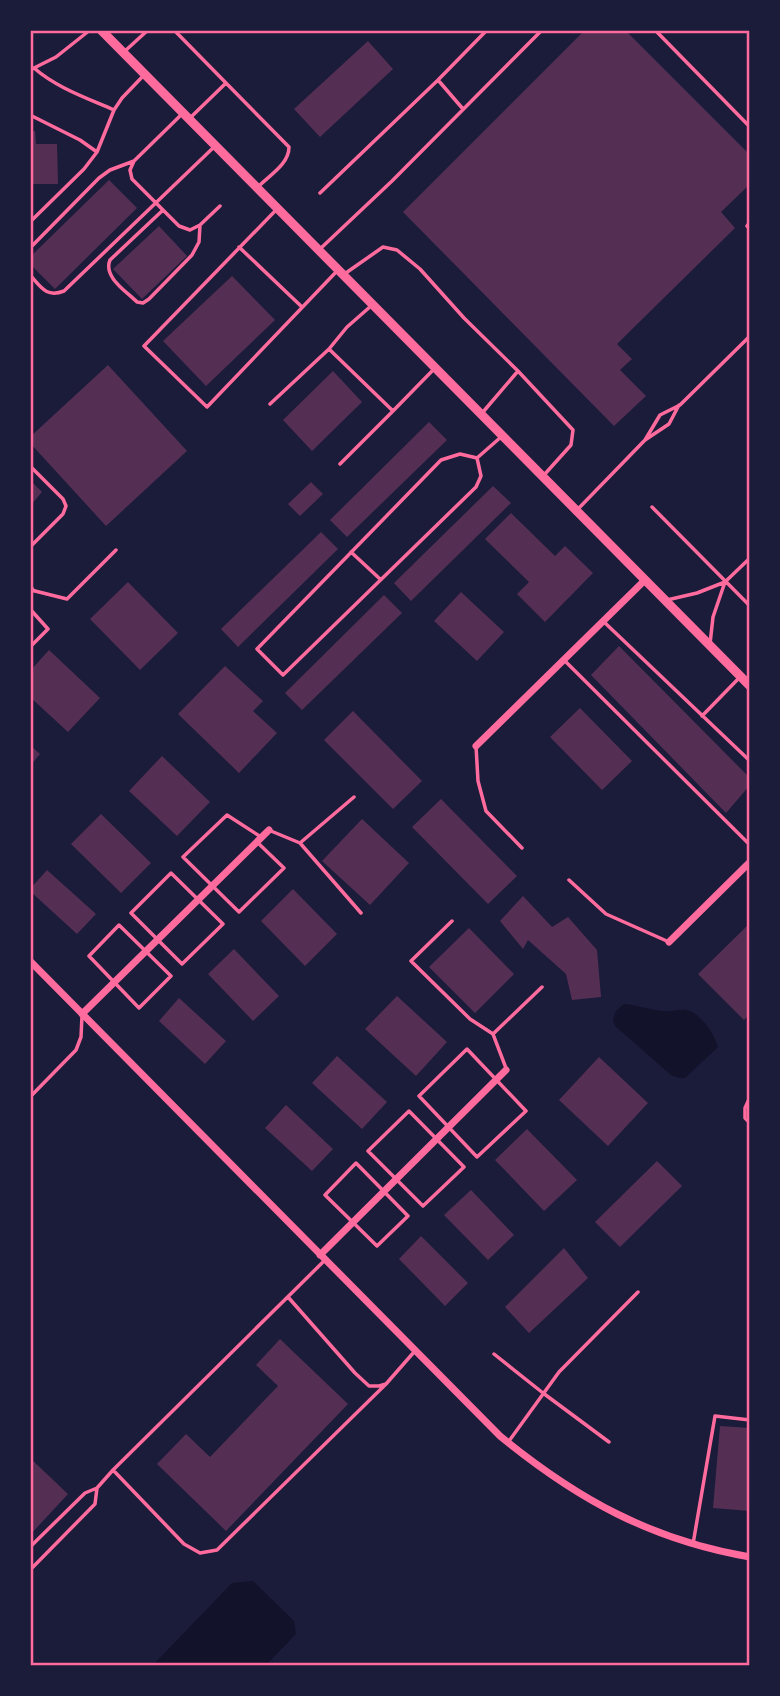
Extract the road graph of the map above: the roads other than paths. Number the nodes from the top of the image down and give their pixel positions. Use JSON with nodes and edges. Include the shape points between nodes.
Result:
{"nodes":[{"id":1,"x":90,"y":30,"type":"edge"},
{"id":2,"x":102,"y":30,"type":"edge"},
{"id":3,"x":148,"y":30,"type":"edge"},
{"id":4,"x":174,"y":30,"type":"edge"},
{"id":5,"x":487,"y":30,"type":"edge"},
{"id":6,"x":542,"y":30,"type":"edge"},
{"id":7,"x":655,"y":30,"type":"edge"},
{"id":8,"x":123,"y":53,"type":"junction"},
{"id":9,"x":32,"y":69,"type":"edge"},
{"id":10,"x":145,"y":74,"type":"junction"},
{"id":11,"x":438,"y":80,"type":"junction"},
{"id":12,"x":226,"y":83,"type":"junction"},
{"id":13,"x":463,"y":109,"type":"junction"},
{"id":14,"x":114,"y":110,"type":"junction"},
{"id":15,"x":30,"y":115,"type":"edge"},
{"id":16,"x":186,"y":116,"type":"junction"},
{"id":17,"x":750,"y":127,"type":"edge"},
{"id":18,"x":215,"y":146,"type":"junction"},
{"id":19,"x":97,"y":152,"type":"junction"},
{"id":20,"x":134,"y":162,"type":"junction"},
{"id":21,"x":257,"y":188,"type":"junction"},
{"id":22,"x":320,"y":193,"type":"dead end"},
{"id":23,"x":155,"y":202,"type":"junction"},
{"id":24,"x":220,"y":206,"type":"dead end"},
{"id":25,"x":277,"y":208,"type":"junction"},
{"id":26,"x":163,"y":210,"type":"junction"},
{"id":27,"x":30,"y":222,"type":"edge"},
{"id":28,"x":750,"y":222,"type":"edge"},
{"id":29,"x":200,"y":225,"type":"junction"},
{"id":30,"x":750,"y":229,"type":"edge"},
{"id":31,"x":239,"y":247,"type":"junction"},
{"id":32,"x":30,"y":248,"type":"edge"},
{"id":33,"x":319,"y":250,"type":"junction"},
{"id":34,"x":341,"y":272,"type":"junction"},
{"id":35,"x":30,"y":275,"type":"edge"},
{"id":36,"x":372,"y":304,"type":"junction"},
{"id":37,"x":302,"y":307,"type":"junction"},
{"id":38,"x":750,"y":337,"type":"edge"},
{"id":39,"x":329,"y":349,"type":"junction"},
{"id":40,"x":435,"y":368,"type":"junction"},
{"id":41,"x":518,"y":371,"type":"junction"},
{"id":42,"x":270,"y":404,"type":"dead end"},
{"id":43,"x":680,"y":405,"type":"junction"},
{"id":44,"x":393,"y":411,"type":"junction"},
{"id":45,"x":481,"y":414,"type":"junction"},
{"id":46,"x":503,"y":436,"type":"junction"},
{"id":47,"x":645,"y":440,"type":"junction"},
{"id":48,"x":477,"y":458,"type":"junction"},
{"id":49,"x":340,"y":464,"type":"dead end"},
{"id":50,"x":30,"y":466,"type":"edge"},
{"id":51,"x":542,"y":477,"type":"junction"},
{"id":52,"x":652,"y":507,"type":"dead end"},
{"id":53,"x":576,"y":510,"type":"junction"},
{"id":54,"x":30,"y":547,"type":"edge"},
{"id":55,"x":116,"y":550,"type":"dead end"},
{"id":56,"x":351,"y":552,"type":"junction"},
{"id":57,"x":750,"y":558,"type":"edge"},
{"id":58,"x":381,"y":579,"type":"junction"},
{"id":59,"x":645,"y":580,"type":"junction"},
{"id":60,"x":725,"y":582,"type":"junction"},
{"id":61,"x":30,"y":589,"type":"edge"},
{"id":62,"x":665,"y":600,"type":"junction"},
{"id":63,"x":750,"y":607,"type":"edge"},
{"id":64,"x":30,"y":609,"type":"edge"},
{"id":65,"x":603,"y":621,"type":"junction"},
{"id":66,"x":710,"y":646,"type":"junction"},
{"id":67,"x":30,"y":647,"type":"edge"},
{"id":68,"x":564,"y":660,"type":"junction"},
{"id":69,"x":741,"y":677,"type":"junction"},
{"id":70,"x":750,"y":687,"type":"edge"},
{"id":71,"x":702,"y":716,"type":"junction"},
{"id":72,"x":476,"y":746,"type":"joint"},
{"id":73,"x":750,"y":761,"type":"edge"},
{"id":74,"x":354,"y":797,"type":"dead end"},
{"id":75,"x":269,"y":830,"type":"joint"},
{"id":76,"x":259,"y":840,"type":"junction"},
{"id":77,"x":300,"y":843,"type":"junction"},
{"id":78,"x":750,"y":845,"type":"edge"},
{"id":79,"x":522,"y":848,"type":"dead end"},
{"id":80,"x":750,"y":862,"type":"edge"},
{"id":81,"x":569,"y":880,"type":"dead end"},
{"id":82,"x":212,"y":886,"type":"junction"},
{"id":83,"x":198,"y":900,"type":"junction"},
{"id":84,"x":361,"y":913,"type":"dead end"},
{"id":85,"x":452,"y":921,"type":"dead end"},
{"id":86,"x":157,"y":940,"type":"junction"},
{"id":87,"x":669,"y":942,"type":"joint"},
{"id":88,"x":146,"y":951,"type":"junction"},
{"id":89,"x":30,"y":961,"type":"edge"},
{"id":90,"x":115,"y":983,"type":"junction"},
{"id":91,"x":542,"y":987,"type":"dead end"},
{"id":92,"x":82,"y":1014,"type":"junction"},
{"id":93,"x":493,"y":1034,"type":"junction"},
{"id":94,"x":506,"y":1070,"type":"joint"},
{"id":95,"x":497,"y":1079,"type":"junction"},
{"id":96,"x":30,"y":1097,"type":"edge"},
{"id":97,"x":750,"y":1097,"type":"edge"},
{"id":98,"x":750,"y":1123,"type":"edge"},
{"id":99,"x":449,"y":1127,"type":"junction"},
{"id":100,"x":437,"y":1139,"type":"junction"},
{"id":101,"x":396,"y":1179,"type":"junction"},
{"id":102,"x":384,"y":1191,"type":"junction"},
{"id":103,"x":352,"y":1223,"type":"junction"},
{"id":104,"x":323,"y":1257,"type":"junction"},
{"id":105,"x":638,"y":1292,"type":"dead end"},
{"id":106,"x":288,"y":1297,"type":"junction"},
{"id":107,"x":415,"y":1351,"type":"junction"},
{"id":108,"x":494,"y":1354,"type":"dead end"},
{"id":109,"x":386,"y":1384,"type":"junction"},
{"id":110,"x":543,"y":1394,"type":"junction"},
{"id":111,"x":750,"y":1420,"type":"edge"},
{"id":112,"x":508,"y":1442,"type":"junction"},
{"id":113,"x":609,"y":1442,"type":"dead end"},
{"id":114,"x":113,"y":1470,"type":"junction"},
{"id":115,"x":97,"y":1488,"type":"junction"},
{"id":116,"x":693,"y":1544,"type":"junction"},
{"id":117,"x":30,"y":1547,"type":"edge"},
{"id":118,"x":750,"y":1557,"type":"edge"},
{"id":119,"x":30,"y":1570,"type":"edge"}],
"edges":[{"from":1,"to":9,"type":"lane"},
{"from":2,"to":8,"type":"street"},
{"from":3,"to":8,"type":"lane"},
{"from":4,"to":12,"type":"lane"},
{"from":5,"to":11,"type":"lane"},
{"from":6,"to":13,"type":"lane"},
{"from":7,"to":17,"type":"lane"},
{"from":8,"to":10,"type":"street"},
{"from":9,"to":14,"type":"lane"},
{"from":10,"to":14,"type":"lane"},
{"from":10,"to":16,"type":"street"},
{"from":11,"to":13,"type":"lane"},
{"from":11,"to":22,"type":"lane"},
{"from":12,"to":16,"type":"lane"},
{"from":12,"to":21,"type":"lane","via":[[289,147],[285,163]]},
{"from":13,"to":33,"type":"lane"},
{"from":14,"to":19,"type":"lane"},
{"from":15,"to":19,"type":"lane"},
{"from":16,"to":18,"type":"street"},
{"from":16,"to":20,"type":"lane"},
{"from":18,"to":21,"type":"street"},
{"from":18,"to":23,"type":"lane"},
{"from":19,"to":27,"type":"lane"},
{"from":20,"to":23,"type":"lane","via":[[132,179]]},
{"from":20,"to":32,"type":"lane","via":[[99,178]]},
{"from":21,"to":25,"type":"street"},
{"from":23,"to":26,"type":"lane"},
{"from":23,"to":35,"type":"lane","via":[[64,291],[46,292]]},
{"from":24,"to":29,"type":"lane"},
{"from":25,"to":31,"type":"lane"},
{"from":25,"to":33,"type":"street"},
{"from":26,"to":29,"type":"lane","via":[[179,226],[190,230]]},
{"from":26,"to":29,"type":"lane","via":[[107,266],[109,274],[137,302],[149,299],[192,255]]},
{"from":28,"to":30,"type":"lane"},
{"from":31,"to":37,"type":"lane"},
{"from":31,"to":37,"type":"lane","via":[[144,346],[206,407]]},
{"from":33,"to":34,"type":"street"},
{"from":34,"to":36,"type":"street"},
{"from":34,"to":37,"type":"lane"},
{"from":34,"to":41,"type":"lane","via":[[383,247],[397,250]]},
{"from":36,"to":39,"type":"lane"},
{"from":36,"to":40,"type":"street"},
{"from":38,"to":43,"type":"lane"},
{"from":39,"to":42,"type":"lane"},
{"from":39,"to":44,"type":"lane"},
{"from":40,"to":44,"type":"lane"},
{"from":40,"to":45,"type":"street"},
{"from":41,"to":45,"type":"lane"},
{"from":41,"to":51,"type":"lane","via":[[573,430],[571,445]]},
{"from":43,"to":47,"type":"lane","via":[[669,424]]},
{"from":43,"to":47,"type":"lane","via":[[660,415]]},
{"from":44,"to":49,"type":"lane"},
{"from":45,"to":46,"type":"street"},
{"from":46,"to":48,"type":"lane"},
{"from":46,"to":51,"type":"street"},
{"from":47,"to":53,"type":"lane"},
{"from":48,"to":56,"type":"lane","via":[[460,454],[441,460]]},
{"from":48,"to":58,"type":"lane","via":[[481,477],[475,487]]},
{"from":50,"to":54,"type":"lane","via":[[66,506]]},
{"from":51,"to":53,"type":"street"},
{"from":52,"to":60,"type":"lane"},
{"from":53,"to":59,"type":"street"},
{"from":55,"to":61,"type":"lane","via":[[67,599]]},
{"from":56,"to":58,"type":"lane"},
{"from":56,"to":58,"type":"lane","via":[[257,649],[283,675]]},
{"from":57,"to":60,"type":"lane"},
{"from":59,"to":62,"type":"street"},
{"from":59,"to":65,"type":"street"},
{"from":60,"to":62,"type":"lane"},
{"from":60,"to":63,"type":"lane"},
{"from":60,"to":66,"type":"lane","via":[[713,617]]},
{"from":62,"to":66,"type":"street"},
{"from":64,"to":67,"type":"lane","via":[[48,629]]},
{"from":65,"to":68,"type":"street"},
{"from":65,"to":71,"type":"lane"},
{"from":66,"to":69,"type":"street"},
{"from":68,"to":72,"type":"street"},
{"from":68,"to":78,"type":"lane"},
{"from":69,"to":70,"type":"street"},
{"from":69,"to":71,"type":"lane"},
{"from":71,"to":73,"type":"lane"},
{"from":72,"to":79,"type":"lane","via":[[486,811]]},
{"from":74,"to":77,"type":"lane"},
{"from":75,"to":76,"type":"street"},
{"from":75,"to":77,"type":"lane"},
{"from":76,"to":82,"type":"street"},
{"from":76,"to":82,"type":"lane","via":[[284,868],[239,912]]},
{"from":76,"to":82,"type":"lane","via":[[227,815],[183,857]]},
{"from":77,"to":84,"type":"lane"},
{"from":80,"to":87,"type":"street"},
{"from":81,"to":87,"type":"lane","via":[[607,914]]},
{"from":82,"to":83,"type":"street"},
{"from":83,"to":86,"type":"street"},
{"from":83,"to":86,"type":"lane","via":[[223,924],[182,964]]},
{"from":83,"to":86,"type":"lane","via":[[171,873],[131,914]]},
{"from":85,"to":93,"type":"lane","via":[[411,961],[470,1019]]},
{"from":86,"to":88,"type":"street"},
{"from":88,"to":90,"type":"street"},
{"from":88,"to":90,"type":"lane","via":[[171,976],[139,1008]]},
{"from":88,"to":90,"type":"lane","via":[[119,925],[89,956]]},
{"from":89,"to":92,"type":"street"},
{"from":90,"to":92,"type":"street"},
{"from":91,"to":93,"type":"lane"},
{"from":92,"to":96,"type":"lane","via":[[76,1050]]},
{"from":92,"to":104,"type":"street"},
{"from":93,"to":94,"type":"lane"},
{"from":94,"to":95,"type":"street"},
{"from":95,"to":99,"type":"street"},
{"from":95,"to":99,"type":"lane","via":[[526,1111],[477,1157]]},
{"from":95,"to":99,"type":"lane","via":[[467,1049],[419,1096]]},
{"from":97,"to":98,"type":"lane","via":[[744,1118]]},
{"from":99,"to":100,"type":"street"},
{"from":100,"to":101,"type":"street"},
{"from":100,"to":101,"type":"lane","via":[[464,1167],[423,1206]]},
{"from":100,"to":101,"type":"lane","via":[[409,1111],[368,1151]]},
{"from":101,"to":102,"type":"street"},
{"from":102,"to":103,"type":"street"},
{"from":102,"to":103,"type":"lane","via":[[408,1216],[377,1246]]},
{"from":102,"to":103,"type":"lane","via":[[356,1163],[324,1195]]},
{"from":103,"to":104,"type":"street"},
{"from":104,"to":106,"type":"lane"},
{"from":104,"to":107,"type":"street"},
{"from":105,"to":110,"type":"lane"},
{"from":106,"to":109,"type":"lane","via":[[369,1386]]},
{"from":106,"to":114,"type":"lane"},
{"from":107,"to":109,"type":"lane"},
{"from":107,"to":112,"type":"street"},
{"from":108,"to":110,"type":"lane"},
{"from":109,"to":114,"type":"lane","via":[[217,1550],[200,1553],[184,1544]]},
{"from":110,"to":112,"type":"lane"},
{"from":110,"to":113,"type":"lane"},
{"from":111,"to":116,"type":"lane","via":[[715,1416]]},
{"from":112,"to":116,"type":"street","via":[[600,1506]]},
{"from":114,"to":115,"type":"lane"},
{"from":115,"to":117,"type":"lane","via":[[85,1493]]},
{"from":115,"to":119,"type":"lane","via":[[95,1504]]},
{"from":116,"to":118,"type":"street"}]}
